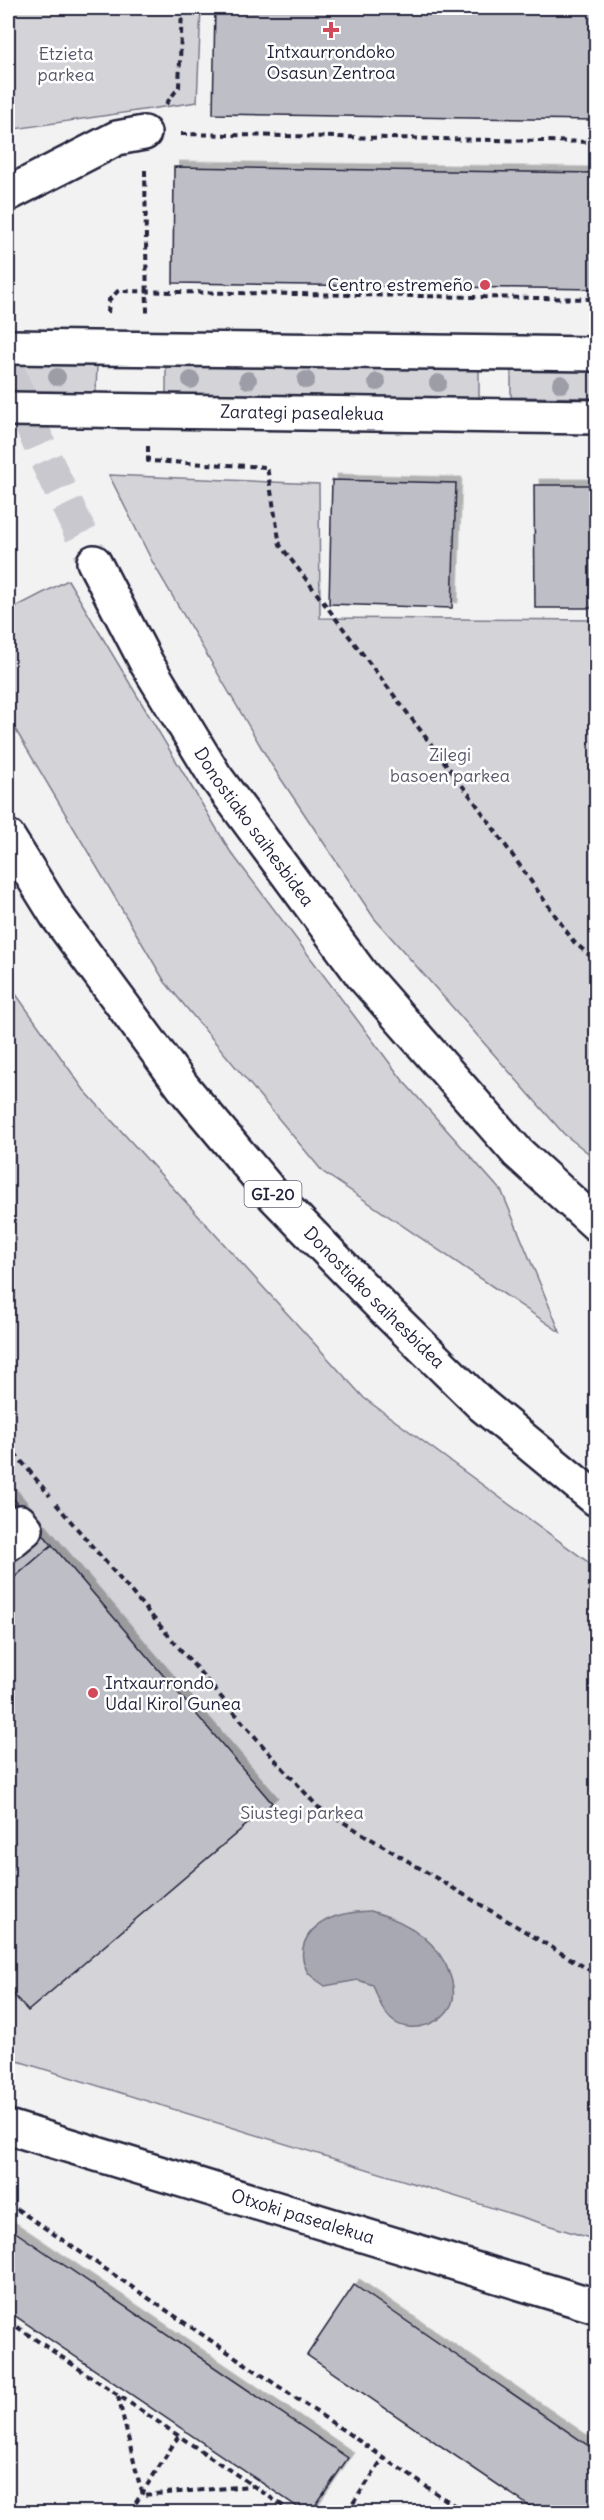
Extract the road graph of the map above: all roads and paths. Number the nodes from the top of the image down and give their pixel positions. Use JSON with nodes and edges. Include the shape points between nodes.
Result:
{"nodes":[{"id":1,"x":182,"y":8,"type":"edge"},
{"id":2,"x":144,"y":133,"type":"junction"},
{"id":3,"x":597,"y":142,"type":"edge"},
{"id":4,"x":8,"y":194,"type":"edge"},
{"id":5,"x":146,"y":222,"type":"dead end"},
{"id":6,"x":8,"y":346,"type":"edge"},
{"id":7,"x":597,"y":354,"type":"edge"},
{"id":8,"x":8,"y":410,"type":"edge"},
{"id":9,"x":147,"y":411,"type":"junction"},
{"id":10,"x":597,"y":417,"type":"edge"},
{"id":11,"x":94,"y":562,"type":"tunnel mouth"},
{"id":12,"x":8,"y":837,"type":"edge"},
{"id":13,"x":597,"y":961,"type":"edge"},
{"id":14,"x":597,"y":1224,"type":"edge"},
{"id":15,"x":8,"y":1445,"type":"edge"},
{"id":16,"x":597,"y":1499,"type":"edge"},
{"id":17,"x":597,"y":1974,"type":"edge"},
{"id":18,"x":8,"y":2127,"type":"edge"},
{"id":19,"x":8,"y":2203,"type":"edge"},
{"id":20,"x":597,"y":2306,"type":"edge"},
{"id":21,"x":8,"y":2321,"type":"edge"},
{"id":22,"x":118,"y":2395,"type":"junction"},
{"id":23,"x":178,"y":2437,"type":"junction"},
{"id":24,"x":384,"y":2458,"type":"junction"},
{"id":25,"x":252,"y":2486,"type":"junction"},
{"id":26,"x":142,"y":2495,"type":"junction"},
{"id":27,"x":130,"y":2512,"type":"edge"},
{"id":28,"x":292,"y":2512,"type":"edge"},
{"id":29,"x":347,"y":2512,"type":"edge"},
{"id":30,"x":464,"y":2512,"type":"edge"}],
"edges":[{"from":1,"to":2,"type":"path","via":[[179,87]]},
{"from":2,"to":3,"type":"path"},
{"from":2,"to":4,"type":"main road","via":[[117,138]]},
{"from":2,"to":5,"type":"path"},
{"from":6,"to":7,"type":"main road"},
{"from":8,"to":9,"type":"main road","name":"Zarategi pasealekua"},
{"from":9,"to":10,"type":"main road","name":"Zarategi pasealekua"},
{"from":9,"to":13,"type":"path","via":[[148,461],[267,466],[280,545],[474,801],[574,942]]},
{"from":11,"to":14,"type":"main road","name":"Donostiako saihesbidea","via":[[147,664],[215,776],[362,975],[518,1153]]},
{"from":12,"to":16,"type":"main road","name":"Donostiako saihesbidea","number":"GI-20","via":[[57,916],[169,1068],[275,1197],[482,1405]]},
{"from":15,"to":17,"type":"path","via":[[318,1807]]},
{"from":18,"to":20,"type":"main road","name":"Otxoki pasealekua"},
{"from":19,"to":24,"type":"path"},
{"from":21,"to":22,"type":"path"},
{"from":22,"to":23,"type":"path"},
{"from":22,"to":26,"type":"path"},
{"from":23,"to":25,"type":"path"},
{"from":23,"to":26,"type":"path"},
{"from":24,"to":29,"type":"path"},
{"from":24,"to":30,"type":"path"},
{"from":25,"to":26,"type":"path"},
{"from":25,"to":28,"type":"path"},
{"from":26,"to":27,"type":"path"}]}
